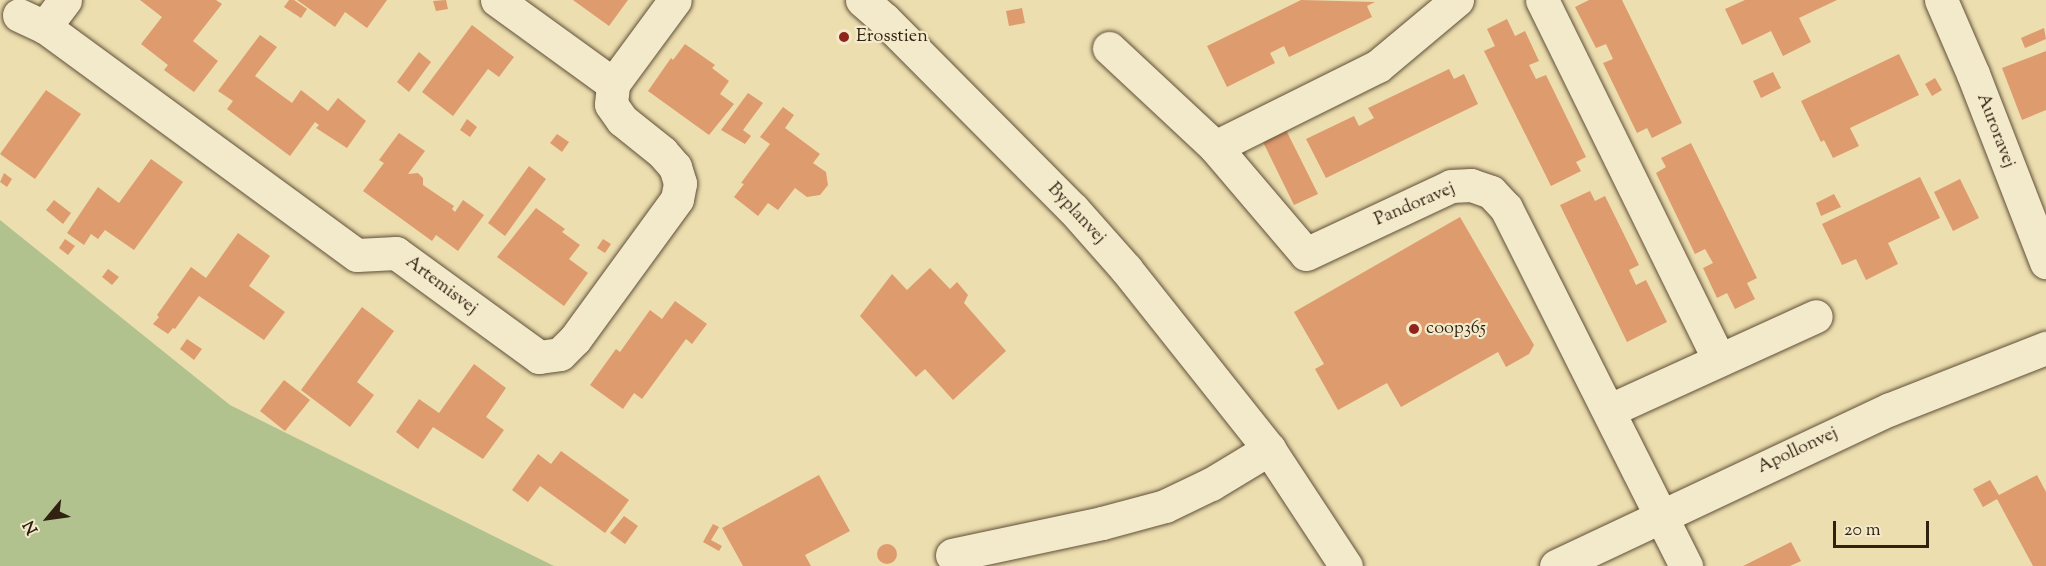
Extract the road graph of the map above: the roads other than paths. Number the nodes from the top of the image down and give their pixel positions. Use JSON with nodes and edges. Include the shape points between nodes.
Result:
{"nodes":[{"id":1,"x":65,"y":0,"type":"edge"},
{"id":2,"x":497,"y":0,"type":"edge"},
{"id":3,"x":675,"y":0,"type":"edge"},
{"id":4,"x":862,"y":0,"type":"edge"},
{"id":5,"x":1457,"y":0,"type":"edge"},
{"id":6,"x":1542,"y":0,"type":"edge"},
{"id":7,"x":1941,"y":0,"type":"edge"},
{"id":8,"x":1109,"y":48,"type":"dead end"},
{"id":9,"x":613,"y":84,"type":"junction"},
{"id":10,"x":1215,"y":147,"type":"junction"},
{"id":11,"x":2046,"y":262,"type":"edge"},
{"id":12,"x":1816,"y":316,"type":"dead end"},
{"id":13,"x":2046,"y":348,"type":"edge"},
{"id":14,"x":1719,"y":360,"type":"junction"},
{"id":15,"x":1610,"y":410,"type":"junction"},
{"id":16,"x":1269,"y":449,"type":"junction"},
{"id":17,"x":1661,"y":515,"type":"junction"},
{"id":18,"x":952,"y":555,"type":"dead end"},
{"id":19,"x":1346,"y":566,"type":"edge"},
{"id":20,"x":1556,"y":566,"type":"edge"},
{"id":21,"x":1686,"y":566,"type":"edge"}],
"edges":[{"from":1,"to":9,"type":"street","name":"Artemisvej","via":[[32,21],[357,255],[396,253],[539,357],[560,354],[575,339],[677,199],[680,183],[675,167],[622,120],[611,104]]},
{"from":2,"to":9,"type":"street"},
{"from":3,"to":9,"type":"street"},
{"from":4,"to":16,"type":"street","name":"Byplanvej","via":[[1073,209],[1182,337]]},
{"from":5,"to":10,"type":"street","via":[[1378,66]]},
{"from":6,"to":14,"type":"street"},
{"from":7,"to":11,"type":"street","name":"Auroravej"},
{"from":8,"to":10,"type":"street","name":"Pandoravej"},
{"from":10,"to":15,"type":"street","name":"Pandoravej","via":[[1306,254],[1451,186],[1471,184],[1491,192],[1506,208]]},
{"from":12,"to":14,"type":"street"},
{"from":13,"to":17,"type":"street","name":"Apollonvej","via":[[1890,409]]},
{"from":14,"to":15,"type":"street"},
{"from":15,"to":17,"type":"street","name":"Pandoravej"},
{"from":16,"to":18,"type":"street","via":[[1211,484],[1164,506]]},
{"from":16,"to":19,"type":"street","name":"Byplanvej"},
{"from":17,"to":20,"type":"street","name":"Apollonvej"},
{"from":17,"to":21,"type":"street","name":"Pandoravej"}]}
